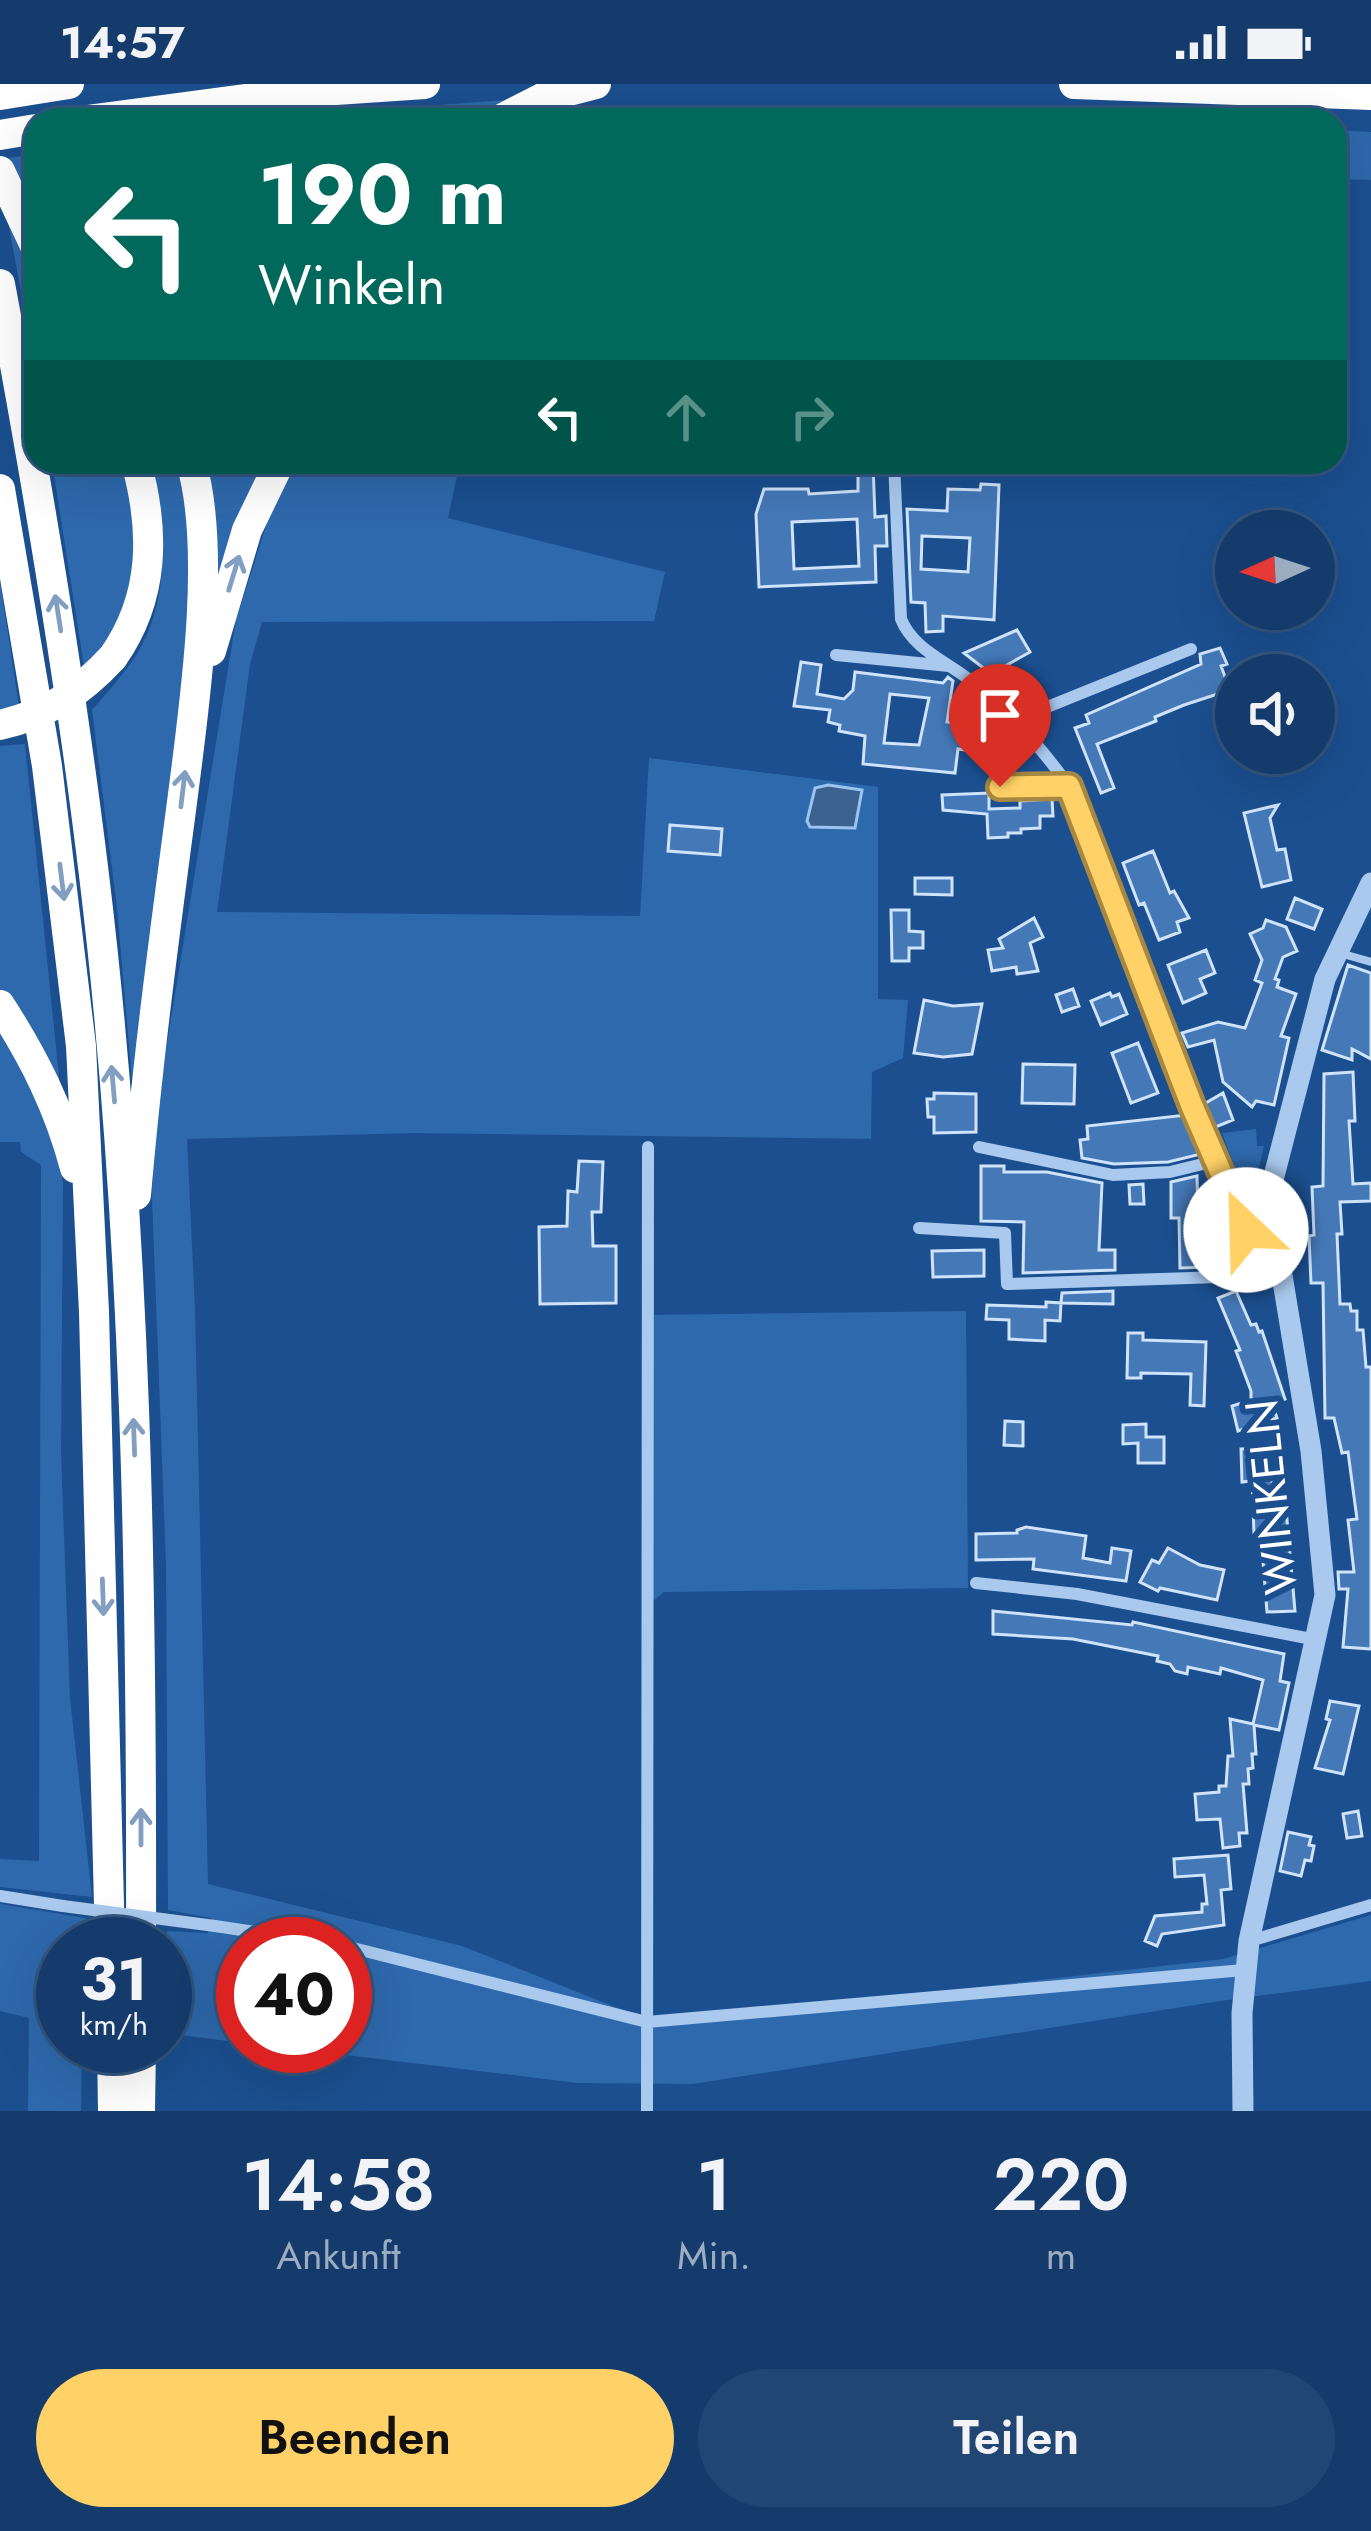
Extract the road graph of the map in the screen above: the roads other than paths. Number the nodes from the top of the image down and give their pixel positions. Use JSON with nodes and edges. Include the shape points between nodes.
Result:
{"nodes":[{"id":1,"x":69,"y":84,"type":"edge"},
{"id":2,"x":425,"y":84,"type":"edge"},
{"id":3,"x":596,"y":84,"type":"edge"},
{"id":4,"x":1074,"y":84,"type":"edge"},
{"id":5,"x":0,"y":94,"type":"edge"},
{"id":6,"x":1371,"y":94,"type":"edge"},
{"id":7,"x":178,"y":108,"type":"edge"},
{"id":8,"x":522,"y":108,"type":"edge"},
{"id":9,"x":0,"y":172,"type":"edge"},
{"id":10,"x":24,"y":223,"type":"edge"},
{"id":11,"x":0,"y":284,"type":"edge"},
{"id":12,"x":24,"y":420,"type":"edge"},
{"id":13,"x":34,"y":474,"type":"edge"},
{"id":14,"x":139,"y":474,"type":"edge"},
{"id":15,"x":193,"y":474,"type":"edge"},
{"id":16,"x":274,"y":474,"type":"edge"},
{"id":17,"x":895,"y":474,"type":"edge"},
{"id":18,"x":0,"y":490,"type":"edge"},
{"id":19,"x":1191,"y":649,"type":"dead end"},
{"id":20,"x":836,"y":655,"type":"dead end"},
{"id":21,"x":951,"y":666,"type":"junction"},
{"id":22,"x":1015,"y":720,"type":"junction"},
{"id":23,"x":0,"y":725,"type":"edge"},
{"id":24,"x":191,"y":727,"type":"junction"},
{"id":25,"x":1069,"y":786,"type":"junction"},
{"id":26,"x":1000,"y":787,"type":"dead end"},
{"id":27,"x":1371,"y":884,"type":"edge"},
{"id":28,"x":1336,"y":951,"type":"junction"},
{"id":29,"x":1371,"y":962,"type":"edge"},
{"id":30,"x":0,"y":1005,"type":"edge"},
{"id":31,"x":979,"y":1147,"type":"dead end"},
{"id":32,"x":648,"y":1148,"type":"dead end"},
{"id":33,"x":1215,"y":1161,"type":"junction"},
{"id":34,"x":1257,"y":1204,"type":"junction"},
{"id":35,"x":91,"y":1228,"type":"junction"},
{"id":36,"x":919,"y":1228,"type":"dead end"},
{"id":37,"x":1282,"y":1275,"type":"junction"},
{"id":38,"x":129,"y":1284,"type":"junction"},
{"id":39,"x":976,"y":1583,"type":"dead end"},
{"id":40,"x":1318,"y":1640,"type":"junction"},
{"id":41,"x":0,"y":1896,"type":"edge"},
{"id":42,"x":1371,"y":1905,"type":"edge"},
{"id":43,"x":109,"y":1917,"type":"edge"},
{"id":44,"x":141,"y":1917,"type":"edge"},
{"id":45,"x":216,"y":1926,"type":"edge"},
{"id":46,"x":1249,"y":1941,"type":"junction"},
{"id":47,"x":372,"y":1953,"type":"edge"},
{"id":48,"x":1244,"y":1970,"type":"junction"},
{"id":49,"x":647,"y":2022,"type":"junction"},
{"id":50,"x":112,"y":2073,"type":"edge"},
{"id":51,"x":141,"y":2073,"type":"edge"},
{"id":52,"x":113,"y":2111,"type":"edge"},
{"id":53,"x":140,"y":2111,"type":"edge"},
{"id":54,"x":647,"y":2111,"type":"edge"},
{"id":55,"x":1243,"y":2111,"type":"edge"}],
"edges":[{"from":1,"to":5,"type":"highway","bridge":true},
{"from":2,"to":7,"type":"highway"},
{"from":3,"to":8,"type":"highway"},
{"from":4,"to":6,"type":"highway"},
{"from":9,"to":10,"type":"highway"},
{"from":12,"to":11,"type":"highway","one_way":true},
{"from":38,"to":13,"type":"highway","one_way":true,"via":[[95,879]]},
{"from":14,"to":23,"type":"highway","bridge":true,"via":[[151,556],[144,597],[113,657],[50,709]]},
{"from":15,"to":24,"type":"highway","via":[[201,540]]},
{"from":24,"to":16,"type":"highway","one_way":true,"via":[[247,530]]},
{"from":17,"to":21,"type":"street","name":"WINKELN","via":[[901,619],[908,636]]},
{"from":18,"to":35,"type":"highway","one_way":true,"via":[[62,880]]},
{"from":19,"to":22,"type":"street"},
{"from":20,"to":21,"type":"street"},
{"from":21,"to":22,"type":"street","name":"WINKELN"},
{"from":22,"to":25,"type":"street","name":"WINKELN"},
{"from":38,"to":24,"type":"highway","one_way":true},
{"from":25,"to":26,"type":"street"},
{"from":25,"to":33,"type":"street","name":"WINKELN"},
{"from":27,"to":28,"type":"street","name":"WINKELN"},
{"from":28,"to":29,"type":"lane"},
{"from":28,"to":34,"type":"street","name":"WINKELN"},
{"from":30,"to":35,"type":"highway","via":[[61,1114]]},
{"from":31,"to":33,"type":"street","via":[[1113,1175]]},
{"from":32,"to":49,"type":"street"},
{"from":33,"to":34,"type":"street","name":"WINKELN","via":[[1225,1182]]},
{"from":34,"to":37,"type":"street","name":"WINKELN","via":[[1280,1216],[1274,1233]]},
{"from":35,"to":43,"type":"highway","one_way":true},
{"from":36,"to":37,"type":"street","via":[[1005,1234],[1007,1284]]},
{"from":37,"to":40,"type":"street","name":"WINKELN","via":[[1322,1551]]},
{"from":44,"to":38,"type":"highway","one_way":true},
{"from":39,"to":40,"type":"street","name":"WINKELN"},
{"from":40,"to":46,"type":"street","name":"WINKELN"},
{"from":41,"to":45,"type":"street","bridge":true},
{"from":42,"to":46,"type":"street"},
{"from":46,"to":48,"type":"street","name":"WINKELN"},
{"from":47,"to":49,"type":"street"},
{"from":48,"to":49,"type":"street"},
{"from":48,"to":55,"type":"street","name":"WINKELN"},
{"from":49,"to":54,"type":"street"},
{"from":50,"to":52,"type":"highway"},
{"from":51,"to":53,"type":"highway"}]}
